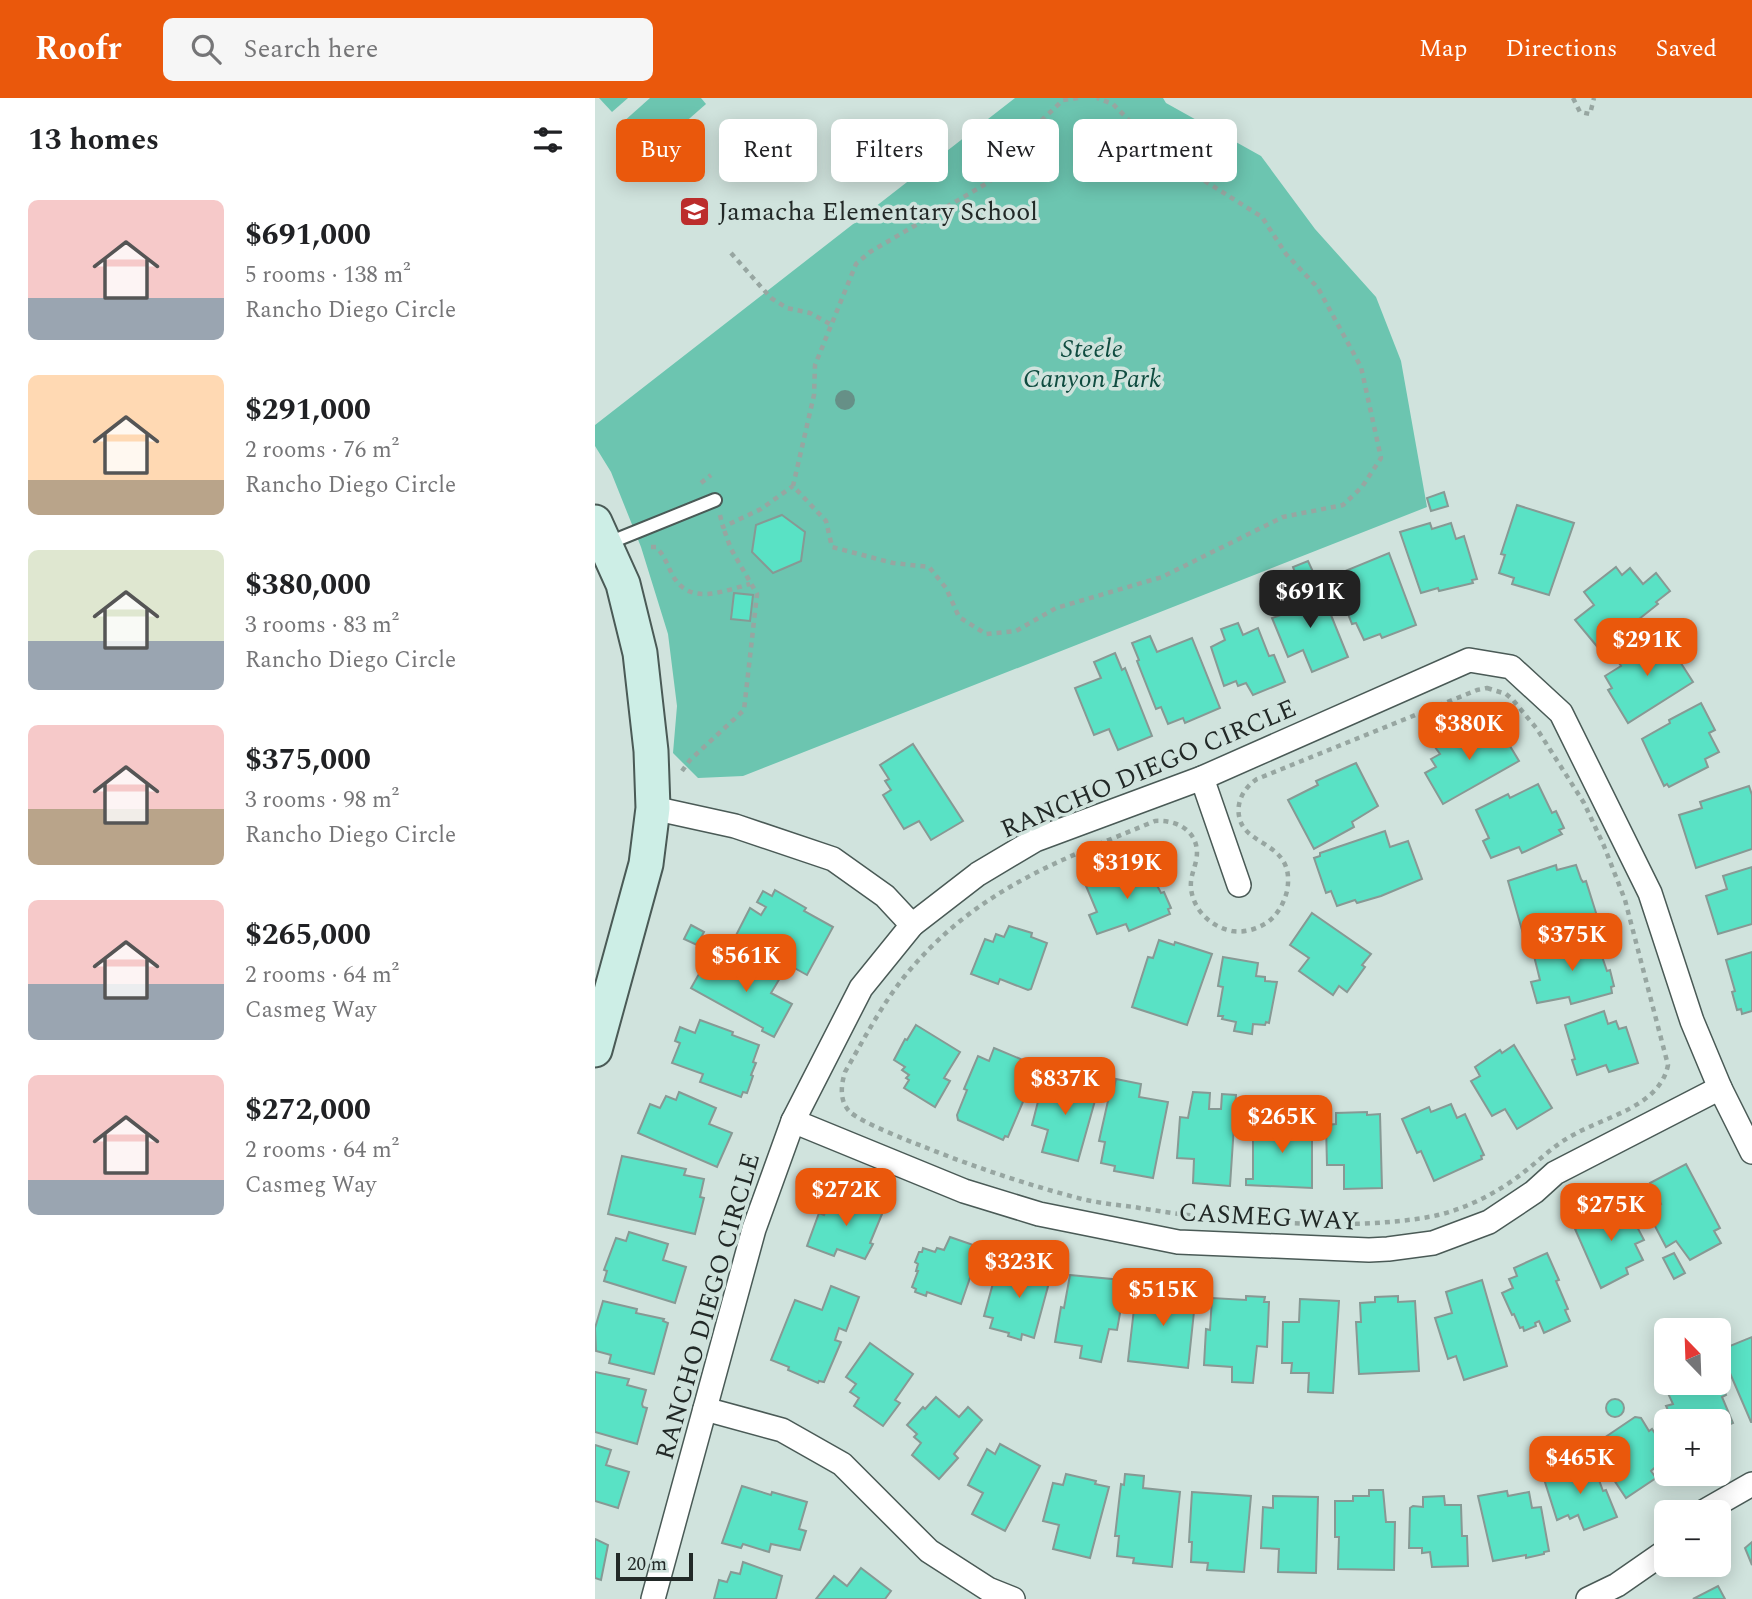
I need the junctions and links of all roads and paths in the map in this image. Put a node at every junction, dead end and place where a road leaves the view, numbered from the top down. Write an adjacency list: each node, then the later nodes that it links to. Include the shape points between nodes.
1 (1078, 98): 6 (path, via 1063,100 989,182 856,264)
2 (1097, 98): 7 (path, via 1113,104 1162,154 1262,217 1286,254 1318,288 1361,367 1373,419 1381,458 1362,487 1343,505 1283,517 1162,577 1056,608 1016,631 986,634 959,617 946,588 929,567 832,547 826,521)
3 (1573, 98): 4 (path, via 1580,111 1590,114)
4 (1594, 98)
5 (771, 298): 5 (path, via 752,277 731,253 755,280); 6 (path)
6 (830, 324): 7 (path, via 815,365 814,395)
7 (793, 486): 9 (path, via 761,509)
8 (715, 500): 9 (path); 10 (lane)
9 (723, 527): 12 (path)
10 (600, 533): 14 (street, via 623,584 641,653)
11 (641, 547): 12 (path, via 656,547 665,555 673,576 695,595)
12 (750, 584): 14 (path, via 757,594 744,710 690,760)
13 (1202, 778): 15 (street); 17 (street, RANCHO DIEGO CIRCLE, via 1035,840 978,874); 19 (street, RANCHO DIEGO CIRCLE, via 1469,660 1511,667 1561,713 1650,893 1692,1021)
14 (653, 808): 17 (street, via 735,826 833,859 885,896); 18 (street, via 646,864)
15 (1239, 885)
16 (978, 907): 16 (path, via 1047,865 1165,820 1184,827 1195,840 1191,888 1201,912 1210,922 1235,932 1261,927 1280,910 1288,886 1275,851 1241,825 1240,799 1249,784 1477,690 1496,690 1513,700 1537,729 1604,846 1625,900 1667,1053 1666,1076 1643,1101 1573,1135 1503,1186 1436,1215 1318,1225 1242,1222 1084,1199 975,1167 897,1136 851,1112 845,1103 845,1072 884,1004 933,944)
17 (912, 925): 20 (street, RANCHO DIEGO CIRCLE, via 861,988)
18 (595, 1050)
19 (1720, 1088): 20 (street, CASMEG WAY, via 1555,1173 1489,1222 1453,1238 1388,1250 1178,1242 1039,1214 964,1191); 21 (street, RANCHO DIEGO CIRCLE)
20 (793, 1121): 22 (street, RANCHO DIEGO CIRCLE, via 754,1229)
21 (1752, 1152)
22 (705, 1409): 26 (street, RANCHO DIEGO CIRCLE); 27 (street, via 782,1430 842,1464 929,1551 988,1589)
23 (1752, 1484): 24 (street)
24 (1724, 1500)
25 (1654, 1559): 28 (street)
26 (653, 1599)
27 (1013, 1599)
28 (1588, 1599)

